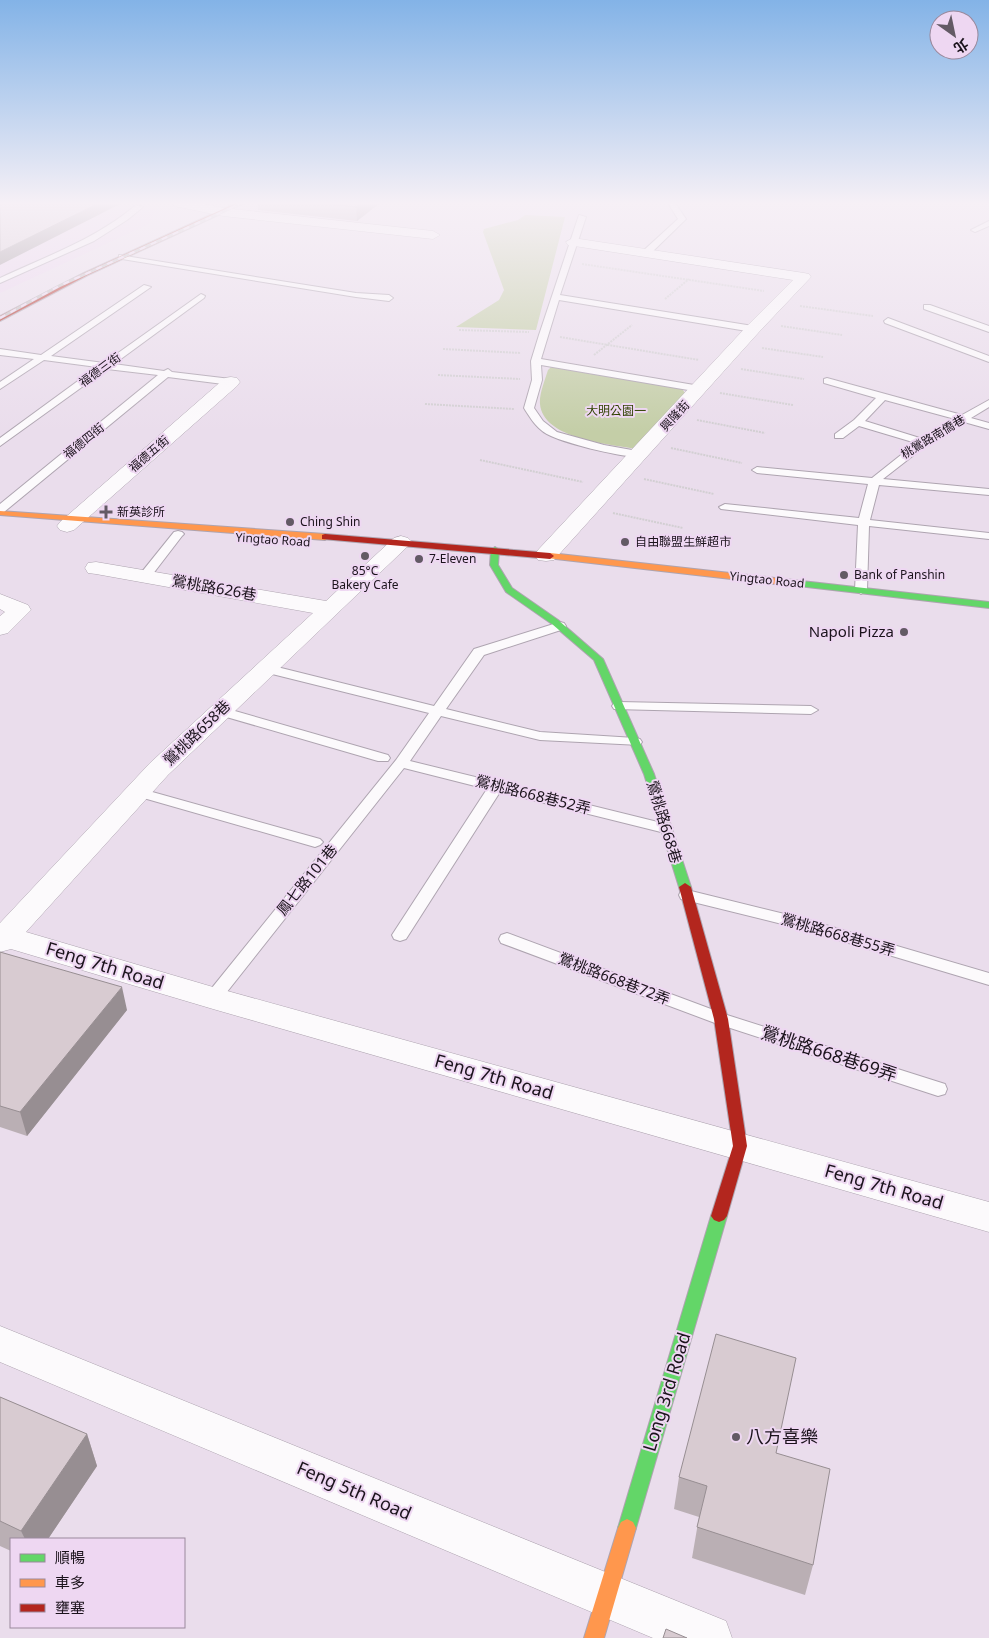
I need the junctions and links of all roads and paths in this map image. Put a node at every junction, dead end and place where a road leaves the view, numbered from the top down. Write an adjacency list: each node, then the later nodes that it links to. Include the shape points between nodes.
1 (56, 279): 12 (main road)
2 (76, 279): 15 (main road)
3 (264, 279): 10 (lane)
4 (562, 279): 9 (lane)
5 (672, 279): 11 (path)
6 (802, 279): 11 (street, 興隆街)
7 (147, 287): 25 (lane)
8 (201, 296): 29 (lane, 福德三街)
9 (556, 297): 17 (lane); 20 (lane)
10 (389, 298)
11 (783, 298): 14 (path); 17 (street, 興隆街)
12 (0, 306)
13 (927, 307): 18 (lane)
14 (878, 317)
15 (0, 319)
16 (888, 321): 28 (lane)
17 (756, 326): 21 (path); 22 (street, 興隆街)
18 (989, 329)
19 (459, 330): 20 (path)
20 (544, 333): 26 (lane); 30 (path)
21 (842, 335)
22 (739, 344): 27 (path); 30 (street, 興隆街)
23 (443, 350): 26 (path)
24 (0, 352): 25 (lane)
25 (42, 357): 29 (lane); 37 (lane)
26 (537, 357): 34 (lane); 38 (lane)
27 (823, 357)
28 (989, 359)
29 (106, 365): 31 (lane); 51 (lane, 福德三街)
30 (721, 365): 33 (path); 38 (street, 興隆街)
31 (168, 372): 36 (lane); 63 (lane, 福德四街)
32 (438, 375): 34 (path)
33 (804, 379)
34 (537, 380): 43 (lane)
35 (827, 381): 39 (lane)
36 (232, 382): 65 (street, 福德五街)
37 (0, 386)
38 (700, 389): 42 (path); 44 (street, 興隆街)
39 (883, 396): 45 (lane); 46 (lane)
40 (989, 403): 45 (lane, 桃鶯路南僑巷)
41 (425, 404): 43 (path)
42 (793, 405)
43 (530, 409): 52 (lane, via 539,423 553,434 603,448)
44 (675, 415): 48 (path); 52 (street, 興隆街)
45 (964, 419): 47 (lane); 50 (lane, 桃鶯路南僑巷)
46 (858, 422): 49 (lane); 50 (lane)
47 (989, 426)
48 (765, 433)
49 (839, 436)
50 (922, 442): 57 (lane, 桃鶯路南僑巷)
51 (0, 443)
52 (644, 449): 54 (path); 56 (street, 興隆街)
53 (480, 460): 58 (path)
54 (742, 463)
55 (757, 470): 57 (lane)
56 (621, 474): 58 (street, 興隆街); 60 (path)
57 (873, 482): 59 (lane); 66 (lane)
58 (608, 488): 62 (street, 興隆街)
59 (989, 492)
60 (714, 494)
61 (725, 507): 66 (lane)
62 (590, 508): 67 (path); 72 (street, 興隆街)
63 (0, 512): 65 (main road, Yingtao Road)
64 (0, 522): 65 (main road, Yingtao Road)
65 (72, 522): 68 (main road, Yingtao Road); 70 (main road, Yingtao Road)
66 (864, 523): 69 (lane); 75 (lane)
67 (683, 528)
68 (178, 534): 70 (main road, Yingtao Road); 74 (lane)
69 (989, 536)
70 (398, 545): 71 (main road, Yingtao Road); 78 (street, 鶯桃路658巷)
71 (494, 555): 72 (main road, Yingtao Road, via 516,561); 79 (main road, 鶯桃路668巷, via 494,565 509,590)
72 (546, 555): 75 (main road, Yingtao Road)
73 (96, 568): 74 (street, 鶯桃路626巷)
74 (146, 576): 78 (street, 鶯桃路626巷)
75 (861, 590): 77 (main road, Yingtao Road)
76 (0, 601): 80 (street, via 20,610)
77 (989, 605)
78 (331, 609): 81 (street, 鶯桃路658巷)
79 (560, 626): 82 (main road, 鶯桃路668巷, via 598,658); 85 (lane, 鳳七路101巷, via 479,652)
80 (0, 628)
81 (265, 668): 84 (street, 鶯桃路658巷); 85 (lane)
82 (619, 706): 83 (lane); 86 (main road, 鶯桃路668巷)
83 (811, 710)
84 (221, 711): 87 (lane); 90 (street, 鶯桃路658巷)
85 (438, 711): 86 (lane, via 540,736); 88 (lane, 鳳七路101巷)
86 (635, 742): 91 (main road, 鶯桃路668巷)
87 (384, 758)
88 (401, 763): 89 (lane, 鶯桃路668巷52弄); 98 (lane, 鳳七路101巷)
89 (496, 786): 91 (lane, 鶯桃路668巷52弄); 94 (lane)
90 (138, 792): 92 (lane); 95 (street, 鶯桃路658巷)
91 (666, 828): 93 (main road, 鶯桃路668巷)
92 (315, 842)
93 (687, 895): 97 (lane, 鶯桃路668巷55弄, via 805,924); 99 (main road, 鶯桃路668巷)
94 (400, 935)
95 (2, 938): 98 (street, Feng 7th Road)
96 (507, 938): 99 (lane, 鶯桃路668巷72弄)
97 (989, 979)
98 (213, 998): 101 (street, Feng 7th Road)
99 (721, 1019): 100 (lane, 鶯桃路668巷69弄); 101 (main road, 鶯桃路668巷)
100 (938, 1089)
101 (740, 1146): 102 (street, Feng 7th Road); 104 (main road, Long 3rd Road)
102 (989, 1217)
103 (0, 1344): 104 (street, Feng 5th Road)
104 (606, 1595): 105 (main road, Long 3rd Road); 106 (street, Feng 5th Road)
105 (594, 1638)
106 (709, 1638)

